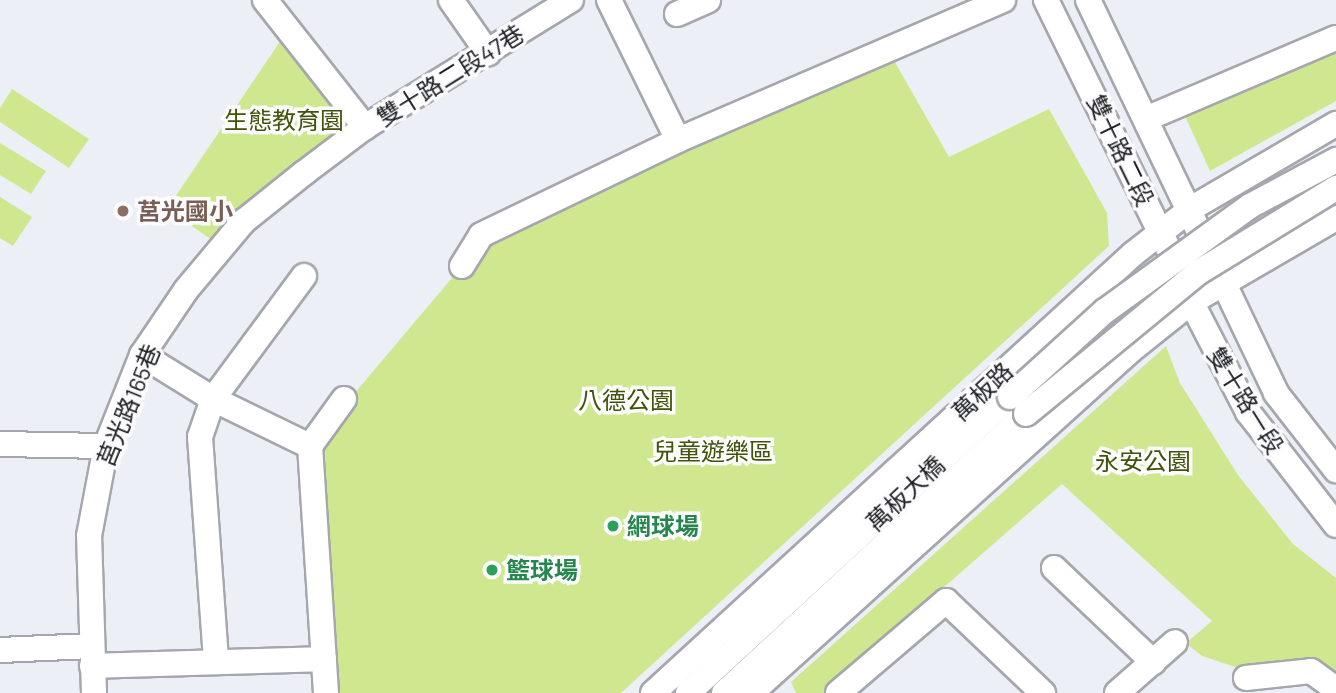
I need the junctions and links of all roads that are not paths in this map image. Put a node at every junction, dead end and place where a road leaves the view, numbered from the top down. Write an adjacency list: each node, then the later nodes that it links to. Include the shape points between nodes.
1 (265, 0): 13 (street)
2 (451, 0): 11 (street)
3 (571, 0): 11 (street, 雙十路二段47巷)
4 (609, 0): 15 (street)
5 (708, 0): 9 (street)
6 (1003, 0): 15 (street)
7 (1046, 0): 20 (street, 雙十路二段)
8 (1088, 0): 12 (street, 雙十路二段)
9 (677, 14)
10 (1336, 37): 12 (street)
11 (488, 52): 13 (street, 雙十路二段47巷)
12 (1149, 118): 18 (street, 雙十路二段)
13 (365, 127): 25 (street, 莒光路165巷, via 244,221 186,290)
14 (1329, 128): 18 (street, 萬板路); 19 (street, via 1300,175)
15 (678, 140): 21 (street, via 481,235)
16 (1336, 160): 28 (street, 萬板大橋, bridge, via 1251,206 1105,311)
17 (1336, 188): 28 (street, 萬板大橋, bridge, via 1199,272)
18 (1192, 208): 20 (street, 萬板路); 23 (street, 雙十路二段)
19 (1335, 221): 23 (street)
20 (1163, 234): 24 (street, 雙十路二段); 47 (street, 萬板路, via 1085,297)
21 (463, 266)
22 (304, 276): 26 (street)
23 (1226, 279): 24 (street); 32 (street, 雙十路一段, via 1276,393)
24 (1190, 303): 33 (street, 雙十路一段, via 1248,412); 42 (street)
25 (142, 355): 26 (street); 30 (street, 莒光路165巷)
26 (213, 399): 31 (street); 39 (street, via 200,436)
27 (344, 399): 31 (street)
28 (1018, 405): 48 (street, 萬板大橋); 49 (street, 萬板大橋)
29 (0, 444): 30 (street)
30 (106, 446): 37 (street, 莒光路165巷, via 89,536)
31 (310, 446): 38 (street)
32 (1336, 470)
33 (1336, 525)
34 (1054, 568): 40 (street)
35 (1175, 642): 40 (street)
36 (0, 649): 37 (street)
37 (91, 656): 39 (street); 45 (street, 莒光路165巷)
38 (324, 659): 39 (street); 46 (street)
39 (216, 660)
40 (1153, 662): 44 (street)
41 (1246, 678): 43 (street, via 1311,671)
42 (767, 688)
43 (1336, 689)
44 (1125, 691)
45 (94, 693)
46 (326, 693)
47 (653, 693)
48 (688, 693)
49 (724, 693)
50 (838, 693): 51 (street, via 946,601)
51 (1043, 693)

